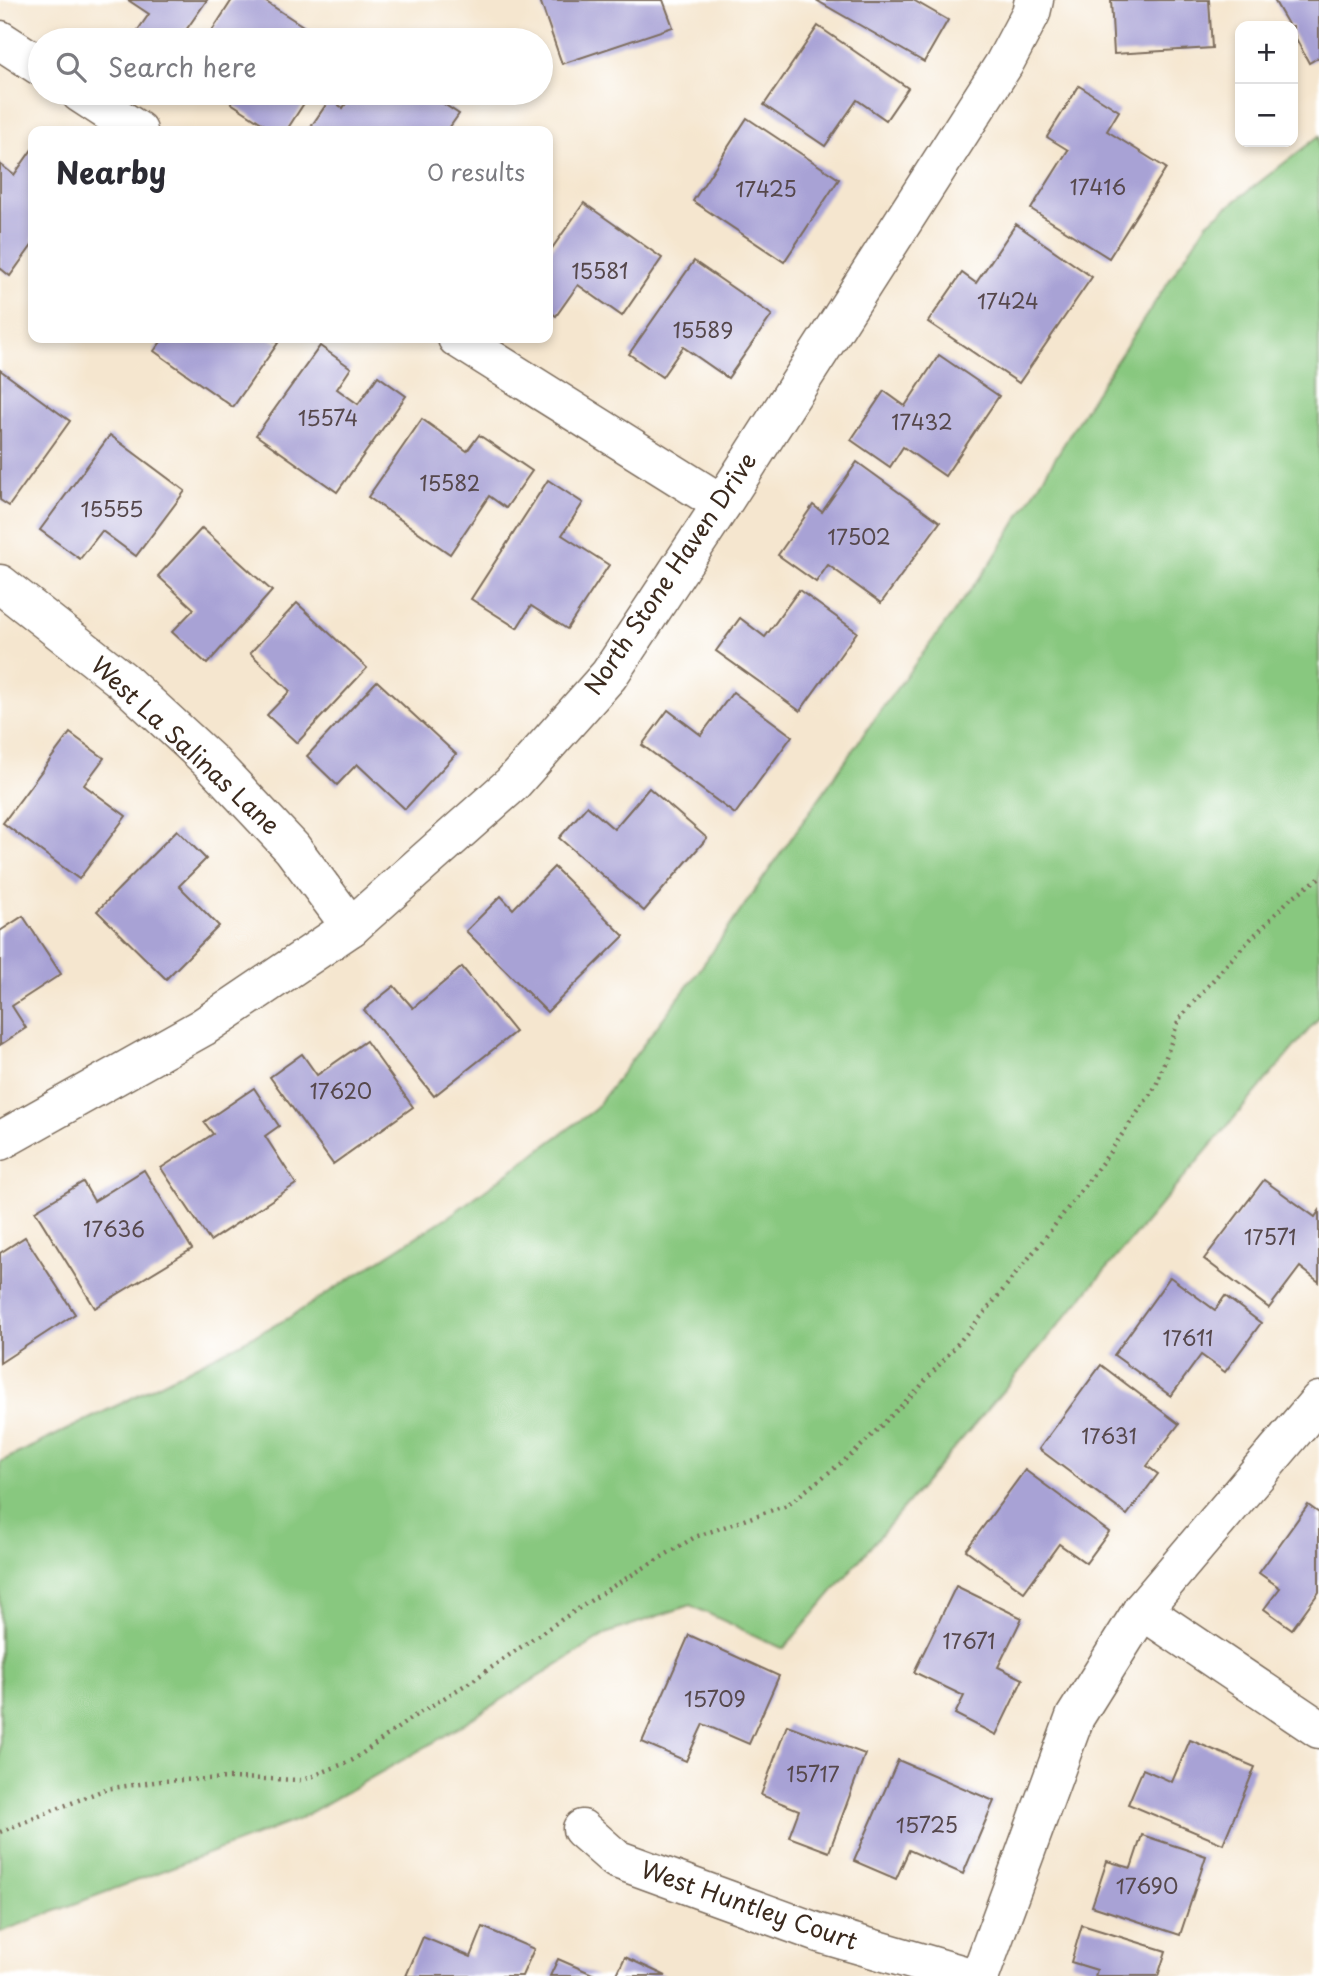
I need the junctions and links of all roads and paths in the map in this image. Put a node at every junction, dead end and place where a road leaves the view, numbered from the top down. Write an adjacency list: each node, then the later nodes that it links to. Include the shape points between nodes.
1 (1034, 0): 7 (street, North Stone Haven Drive, via 1004,64)
2 (0, 40): 3 (street)
3 (28, 58)
4 (98, 105): 5 (street)
5 (130, 126)
6 (465, 343): 7 (street)
7 (722, 504): 10 (street, North Stone Haven Drive, via 609,675 512,784)
8 (0, 584): 10 (street, West La Salinas Lane, via 122,680 211,762 292,848)
9 (1319, 878): 16 (path, via 1290,899 1179,1020 1156,1086 1100,1166 986,1311 855,1452 787,1505 695,1538 610,1588 353,1760 303,1780 230,1778 106,1788)
10 (351, 927): 11 (street, North Stone Haven Drive, via 203,1027)
11 (0, 1141)
12 (1319, 1401): 13 (street)
13 (1142, 1610): 14 (street); 18 (street, via 1075,1717)
14 (1319, 1729)
15 (582, 1829): 17 (street, West Huntley Court, via 616,1859 819,1933)
16 (0, 1832)
17 (967, 1976)
18 (980, 1976)

